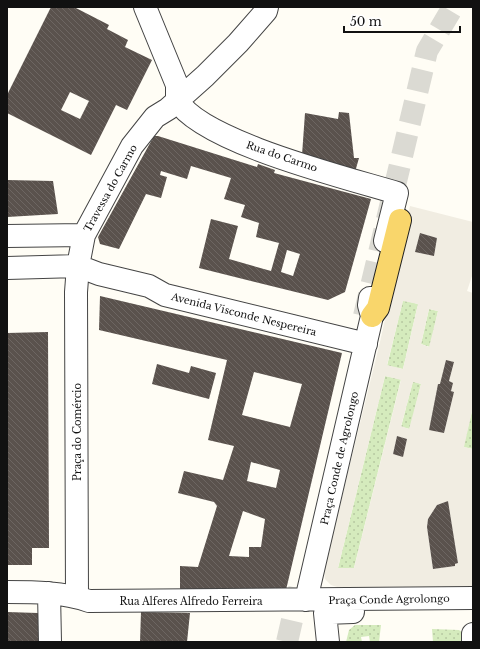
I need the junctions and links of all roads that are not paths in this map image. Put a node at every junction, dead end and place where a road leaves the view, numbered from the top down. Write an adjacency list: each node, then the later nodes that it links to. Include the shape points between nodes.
1 (145, 7): 3 (street, via 177,85)
2 (267, 7): 3 (street, Travessa do Carmo, via 238,43)
3 (177, 100): 5 (street, Travessa do Carmo, via 155,117 132,146); 9 (street, Rua do Carmo, via 182,109 207,127 263,151 397,192 369,305)
4 (400, 220): 9 (main road, via 378,308)
5 (84, 235): 6 (street); 7 (street, Travessa do Carmo)
6 (7, 236)
7 (78, 266): 8 (street); 10 (street, Avenida Visconde Nespereira, via 99,274 149,286 164,295); 13 (street, Praça do Comércio)
8 (7, 268)
9 (372, 316): 10 (street, Praça Conde de Agrolongo)
10 (366, 344): 15 (street, Praça Conde de Agrolongo)
11 (7, 592): 12 (street)
12 (49, 593): 13 (street); 18 (street)
13 (77, 597): 15 (street, Rua Alferes Alfredo Ferreira, via 89,601)
14 (473, 598): 15 (street, Praça Conde Agrolongo)
15 (306, 600)
16 (473, 614): 19 (street, via 467,610 454,609 325,613)
17 (473, 634): 20 (street)
18 (50, 642)
19 (328, 642)
20 (473, 642)

